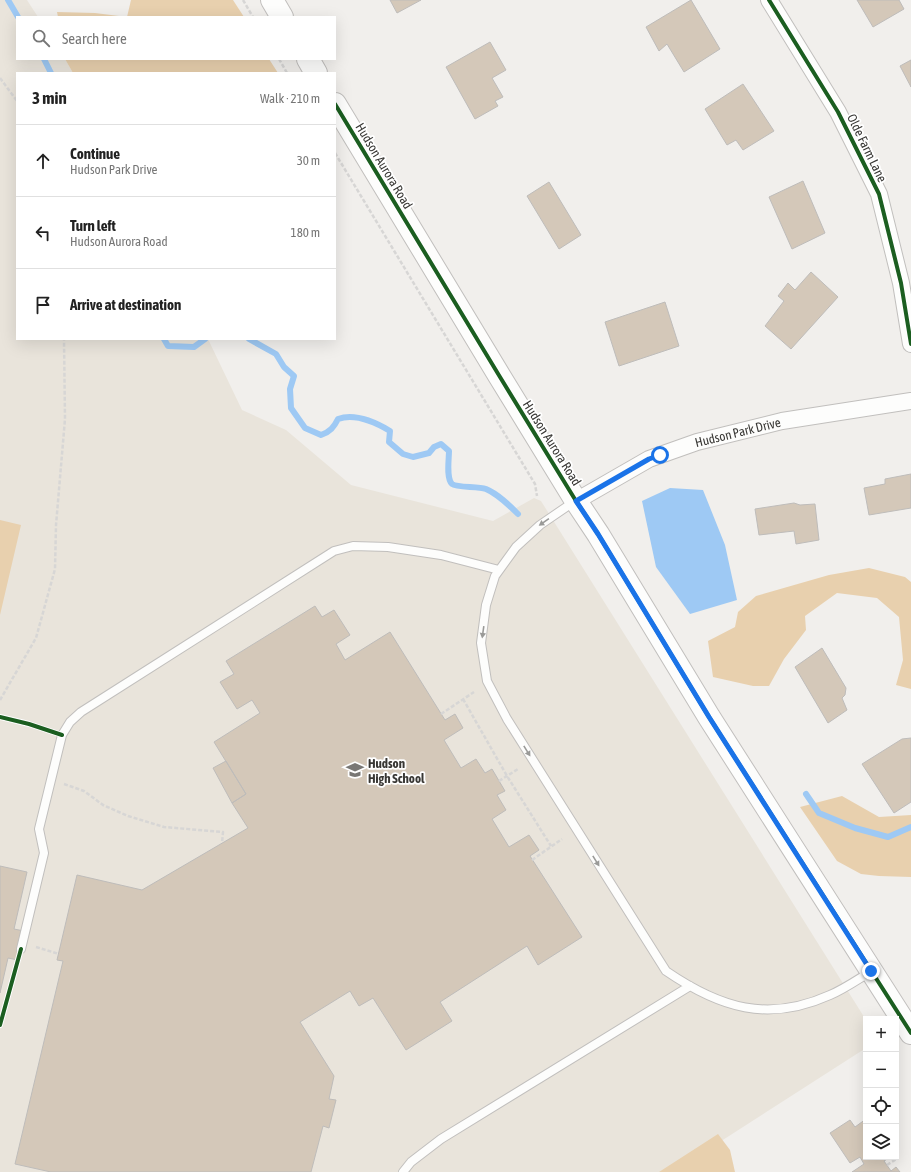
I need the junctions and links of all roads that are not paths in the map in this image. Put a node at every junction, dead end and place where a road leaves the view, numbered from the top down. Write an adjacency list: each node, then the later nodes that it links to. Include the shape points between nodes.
1 (272, 0): 3 (street)
2 (769, 0): 7 (street, Olde Farm Lane, via 838,112 879,194 901,283)
3 (281, 16)
4 (309, 60): 5 (street)
5 (315, 72)
6 (336, 106): 9 (street, Hudson Aurora Road)
7 (911, 344)
8 (911, 401): 9 (street, Hudson Park Drive, via 782,421 697,442 649,459)
9 (576, 501): 10 (lane, one-way to 10, via 540,524); 12 (street, Hudson Aurora Road, via 709,717)
10 (499, 570): 11 (lane, via 441,555 388,547 353,546 334,551 81,712 70,722 62,735 39,829 44,853); 13 (lane, one-way to 13, via 486,605 481,643 487,681 507,719 666,971)
11 (22, 946)
12 (871, 971): 13 (lane, via 830,995 800,1006 774,1010 741,1008); 14 (street, Hudson Aurora Road)
13 (690, 986): 15 (lane, via 441,1139 411,1162)
14 (911, 1033)
15 (403, 1172)

